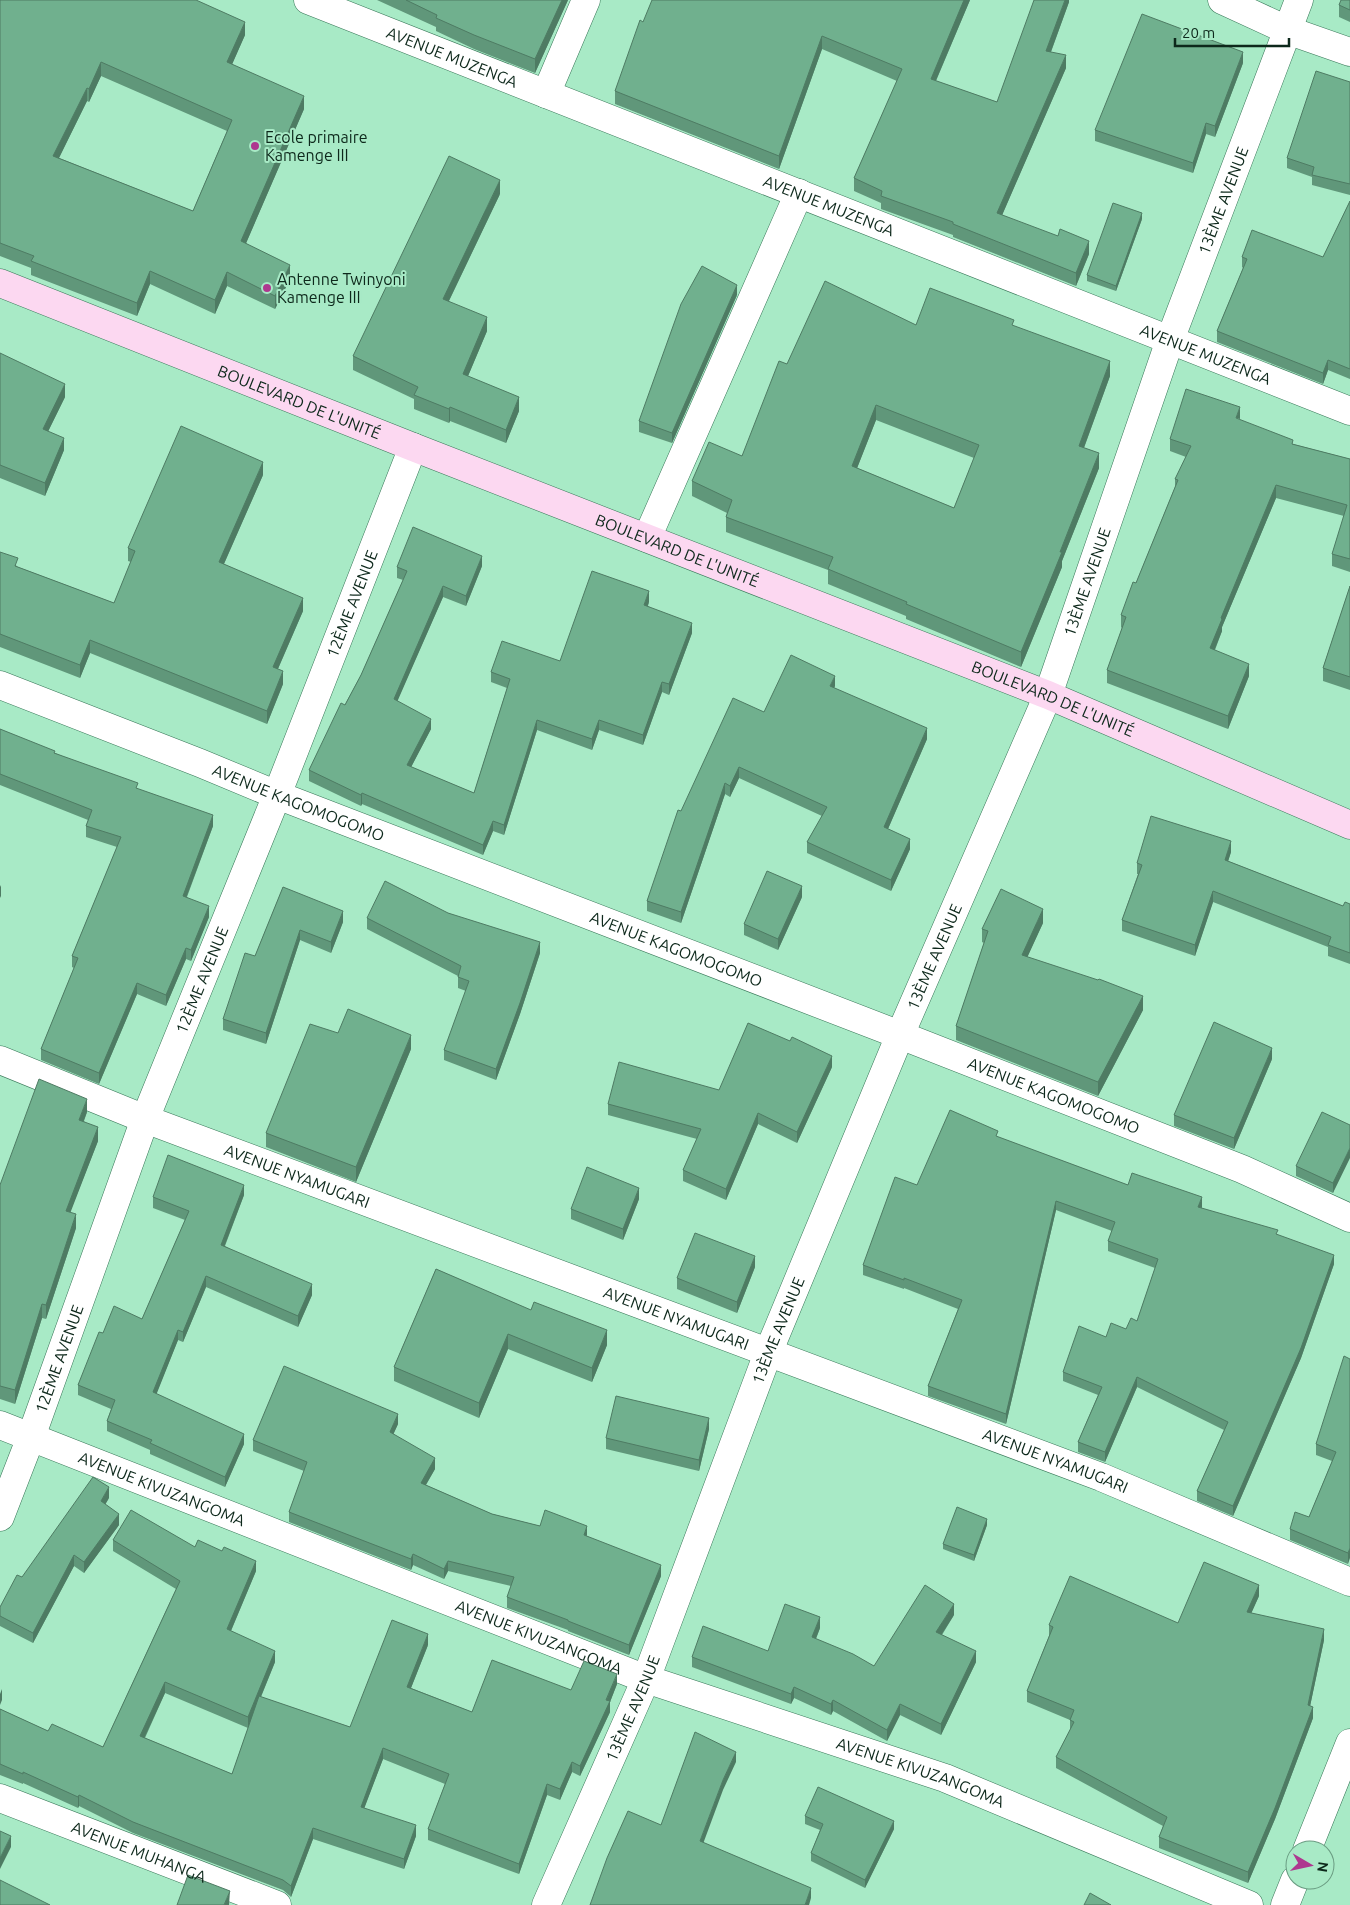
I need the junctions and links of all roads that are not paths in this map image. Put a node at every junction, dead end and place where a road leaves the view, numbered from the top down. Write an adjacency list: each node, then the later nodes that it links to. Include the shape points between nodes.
1 (308, 0): 7 (street, AVENUE MUZENGA)
2 (586, 0): 7 (street)
3 (1222, 0): 5 (street)
4 (1299, 0): 5 (street, 13ÈME AVENUE)
5 (1287, 30): 6 (street); 10 (street, 13ÈME AVENUE)
6 (1350, 52)
7 (546, 94): 8 (street, AVENUE MUZENGA)
8 (799, 193): 10 (street, AVENUE MUZENGA); 13 (street)
9 (0, 283): 12 (street, BOULEVARD DE L'UNITÉ)
10 (1170, 340): 11 (street, AVENUE MUZENGA); 15 (street, 13ÈME AVENUE)
11 (1350, 411)
12 (414, 447): 13 (street, BOULEVARD DE L'UNITÉ); 16 (street, 12ÈME AVENUE)
13 (647, 538): 15 (street, BOULEVARD DE L'UNITÉ)
14 (0, 685): 16 (street, AVENUE KAGOMOGOMO)
15 (1048, 695): 17 (street, BOULEVARD DE L'UNITÉ); 18 (street, 13ÈME AVENUE)
16 (277, 795): 18 (street, AVENUE KAGOMOGOMO); 20 (street, 12ÈME AVENUE)
17 (1350, 826)
18 (900, 1035): 21 (street, AVENUE KAGOMOGOMO, via 1242,1169); 22 (street, 13ÈME AVENUE)
19 (0, 1060): 20 (street, AVENUE NYAMUGARI)
20 (145, 1119): 22 (street, AVENUE NYAMUGARI); 24 (street, 12ÈME AVENUE)
21 (1350, 1218)
22 (768, 1353): 26 (street, AVENUE NYAMUGARI, via 1101,1477); 27 (street, 13ÈME AVENUE)
23 (0, 1425): 24 (street, AVENUE KIVUZANGOMA)
24 (32, 1437): 25 (street, 12ÈME AVENUE); 27 (street, AVENUE KIVUZANGOMA)
25 (0, 1517)
26 (1350, 1582)
27 (646, 1679): 33 (street, 13ÈME AVENUE); 34 (street, AVENUE KIVUZANGOMA, via 945,1778)
28 (1350, 1743): 30 (street)
29 (0, 1798): 32 (street, AVENUE MUHANGA)
30 (1311, 1840)
31 (1291, 1890): 35 (street)
32 (277, 1905)
33 (546, 1905)
34 (1248, 1905)
35 (1285, 1905)

